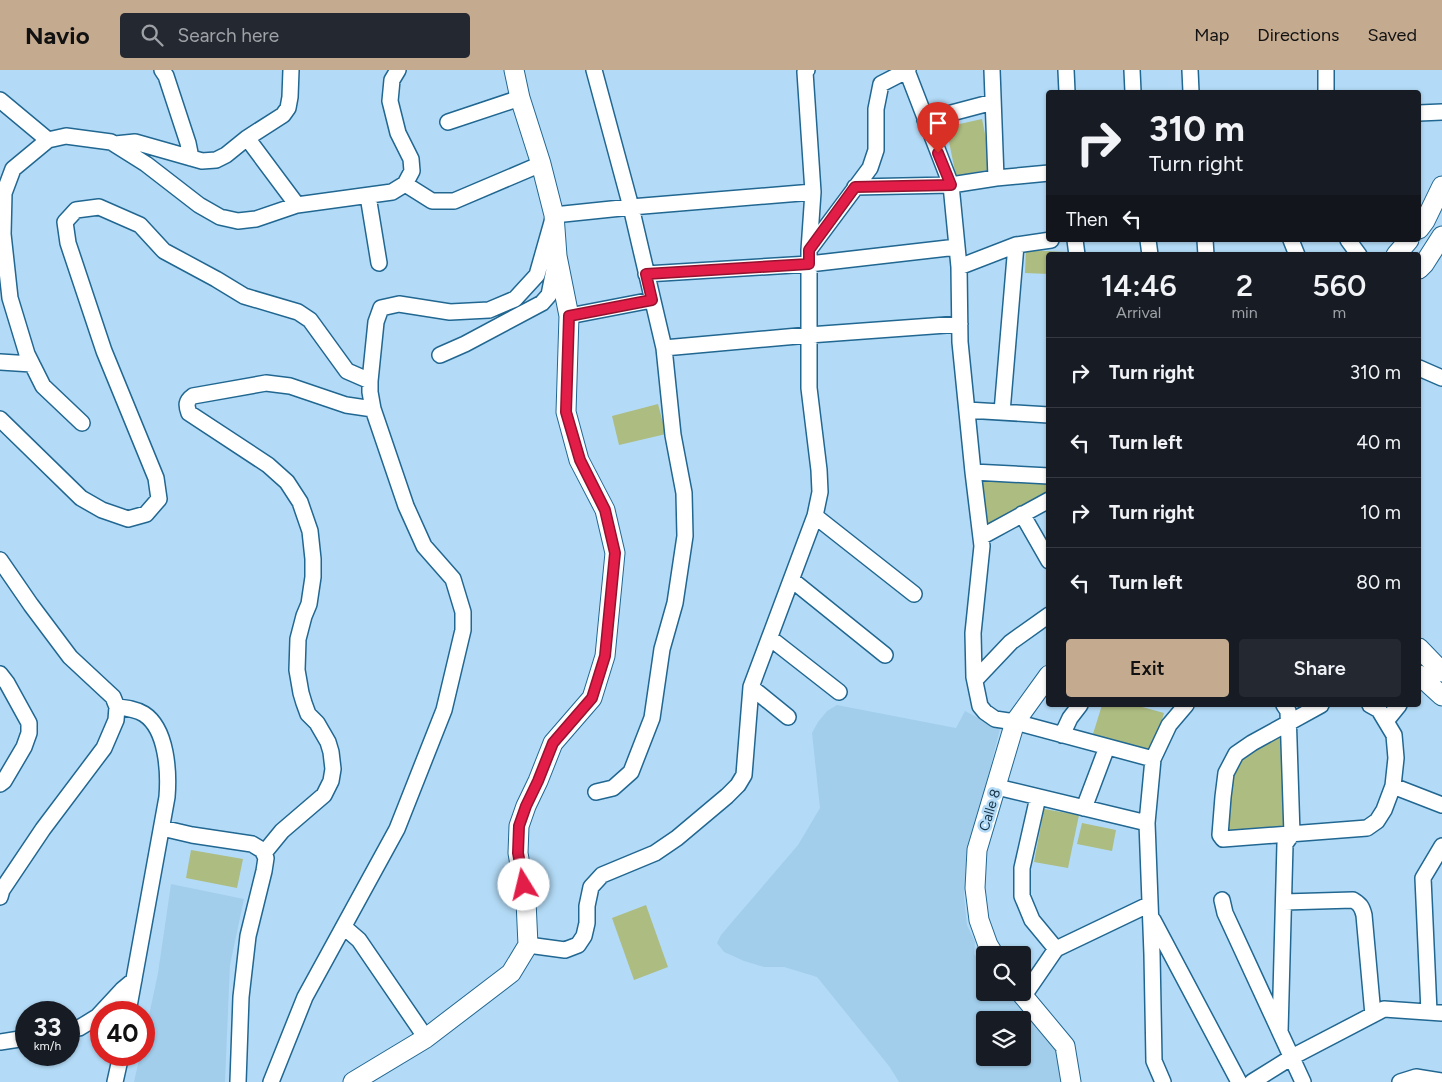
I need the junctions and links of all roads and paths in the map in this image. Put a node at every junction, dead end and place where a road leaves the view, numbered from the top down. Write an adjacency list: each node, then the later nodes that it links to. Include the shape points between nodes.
1 (162, 70): 27 (street)
2 (291, 70): 24 (street, via 288,108)
3 (398, 70): 31 (street, via 392,80 390,102 398,133 411,159 412,171)
4 (514, 70): 17 (street)
5 (594, 70): 38 (street)
6 (807, 70): 35 (street)
7 (907, 70): 22 (street); 34 (street, via 881,84 876,109 876,150 870,168)
8 (992, 70): 19 (street)
9 (1066, 70): 13 (street)
10 (1132, 70): 14 (street)
11 (1190, 70): 15 (street)
12 (1326, 70): 16 (street)
13 (1066, 90)
14 (1133, 90)
15 (1191, 90)
16 (1326, 90)
17 (520, 98): 23 (street); 28 (street)
18 (0, 100): 25 (street)
19 (993, 102): 22 (street); 30 (street)
20 (1442, 112): 21 (street)
21 (1421, 113)
22 (926, 120): 32 (street)
23 (448, 122)
24 (247, 138): 27 (street, via 216,160); 37 (street)
25 (48, 140): 26 (street, via 66,136); 53 (street, via 13,169 4,193)
26 (115, 144): 27 (street, via 135,142); 37 (street, via 220,218 256,219)
27 (191, 158)
28 (541, 164): 31 (street, via 454,201 432,200); 39 (street)
29 (1046, 173): 30 (street)
30 (996, 178): 32 (street)
31 (405, 184): 36 (street, via 392,192)
32 (951, 185): 34 (street); 45 (street)
33 (1442, 186): 40 (street)
34 (855, 187): 48 (street)
35 (813, 192): 38 (street); 48 (street)
36 (368, 196): 37 (street); 49 (street)
37 (297, 205)
38 (631, 206): 39 (street); 52 (street)
39 (554, 215): 47 (street); 64 (street, via 538,275 515,299 489,310 450,312 399,304 381,308 376,322)
40 (1421, 226)
41 (1442, 236): 51 (street)
42 (1046, 241): 44 (street)
43 (1407, 242): 46 (street)
44 (1016, 245): 50 (street); 67 (street)
45 (957, 248): 48 (street); 50 (street)
46 (1399, 252)
47 (557, 256): 55 (street); 59 (street, via 549,295 542,304)
48 (809, 257): 52 (street); 57 (street)
49 (379, 263)
50 (959, 267): 56 (street)
51 (1421, 268)
52 (646, 274): 54 (street)
53 (5, 300): 61 (street)
54 (652, 300): 55 (street); 58 (street)
55 (569, 316): 124 (street, via 566,412 580,460 605,510 615,553 605,656 592,698 553,743 519,826 518,853 526,901)
56 (960, 324): 57 (street); 66 (street)
57 (809, 335): 58 (street); 75 (street, via 809,388 820,492)
58 (664, 348): 110 (street, via 673,435 684,494 685,536 675,603 662,649 652,718 632,772 613,788)
59 (440, 355)
60 (0, 362): 61 (street)
61 (32, 364): 70 (street, via 43,386)
62 (1421, 369): 63 (street)
63 (1442, 378)
64 (370, 382): 65 (street); 69 (street, via 347,371 310,320 298,312 244,296 164,251 140,225 99,206 76,210 65,222 68,243 104,351 156,478 159,499 146,514 128,519 102,510 81,498)
65 (373, 409): 118 (street, via 346,405 290,386 266,383 193,396 186,407 189,413 268,465 287,482 300,502 310,531 313,577 298,639 298,670 304,704 328,742 333,769 324,795 282,831); 123 (street, via 406,506 424,546 453,579 463,612 463,630 444,710 398,830)
66 (967, 410): 67 (street); 71 (street)
67 (1002, 412): 68 (street)
68 (1046, 414)
69 (0, 419)
70 (82, 423)
71 (973, 472): 72 (street); 76 (street)
72 (1046, 476)
73 (1046, 502): 74 (street)
74 (1022, 514): 76 (street); 77 (street)
75 (815, 516): 79 (street); 80 (street)
76 (981, 537): 88 (street, via 973,632)
77 (1046, 556)
78 (0, 560): 93 (street, via 70,657 113,697)
79 (792, 580): 82 (street); 84 (street)
80 (914, 594)
81 (1046, 617): 88 (street, via 1011,642)
82 (770, 638): 90 (street); 91 (street)
83 (1421, 650): 85 (street)
84 (885, 655)
85 (1442, 672)
86 (0, 674): 107 (street, via 29,723 24,747)
87 (1046, 679): 102 (street, Calle 8)
88 (975, 680): 102 (street, via 980,706 985,712 995,719)
89 (1421, 680): 92 (street)
90 (752, 687): 100 (street); 124 (street, via 744,774 738,785 670,843 602,876 591,887 587,923 578,945 565,950)
91 (839, 692)
92 (1442, 696)
93 (117, 706): 115 (street, via 144,714 154,723 162,742 169,782); 119 (street, via 116,720 104,748 43,829)
94 (1078, 707): 104 (street)
95 (1184, 707): 106 (street, via 1169,725)
96 (1285, 707): 103 (street)
97 (1318, 707): 103 (street)
98 (1374, 707): 101 (street)
99 (1397, 707): 101 (street)
100 (788, 717)
101 (1386, 721): 108 (street, via 1394,735)
102 (1016, 722): 104 (street); 109 (street, Calle 8)
103 (1289, 724): 116 (street); 116 (street, via 1236,754 1226,773 1220,835 1222,839 1230,840)
104 (1062, 735): 105 (street)
105 (1107, 747): 106 (street); 113 (street)
106 (1153, 759): 114 (street)
107 (1, 780)
108 (1393, 786): 112 (street); 116 (street, via 1384,810 1367,828)
109 (997, 787): 111 (street); 125 (street, Calle 8, via 977,850 975,888 979,920)
110 (596, 792)
111 (1038, 797): 113 (street); 126 (street, via 1022,868 1022,896 1032,920)
112 (1442, 805)
113 (1084, 808): 114 (street)
114 (1148, 823): 122 (street)
115 (162, 828): 118 (street, via 252,844); 127 (street)
116 (1292, 834): 121 (street, via 1285,844)
117 (1442, 846): 131 (street, via 1423,878)
118 (264, 853): 142 (street, via 264,871 248,936 241,998)
119 (0, 897)
120 (1222, 900): 134 (street)
121 (1284, 902): 132 (street, via 1352,900 1359,903 1364,915); 134 (street)
122 (1151, 910): 126 (street); 146 (street, via 1154,1061); 147 (street)
123 (344, 927): 135 (street, via 359,940); 143 (street, via 305,997)
124 (528, 945): 135 (street, via 511,973)
125 (989, 946)
126 (1056, 949): 128 (street)
127 (134, 980): 129 (street); 133 (street, via 97,1017)
128 (1031, 983)
129 (130, 1001)
130 (1027, 1001): 145 (street, via 1065,1046)
131 (1436, 1013): 132 (street, via 1384,1009)
132 (1373, 1015): 138 (street)
133 (80, 1027)
134 (1280, 1032): 138 (street)
135 (426, 1038): 144 (street)
136 (15, 1040): 137 (street)
137 (0, 1042)
138 (1292, 1057): 148 (street); 149 (street)
139 (119, 1066): 141 (street)
140 (1442, 1081): 150 (street, via 1416,1077)
141 (115, 1082)
142 (238, 1082)
143 (271, 1082)
144 (353, 1082)
145 (1071, 1082)
146 (1162, 1082)
147 (1239, 1082)
148 (1252, 1082)
149 (1303, 1082)
150 (1400, 1082)

